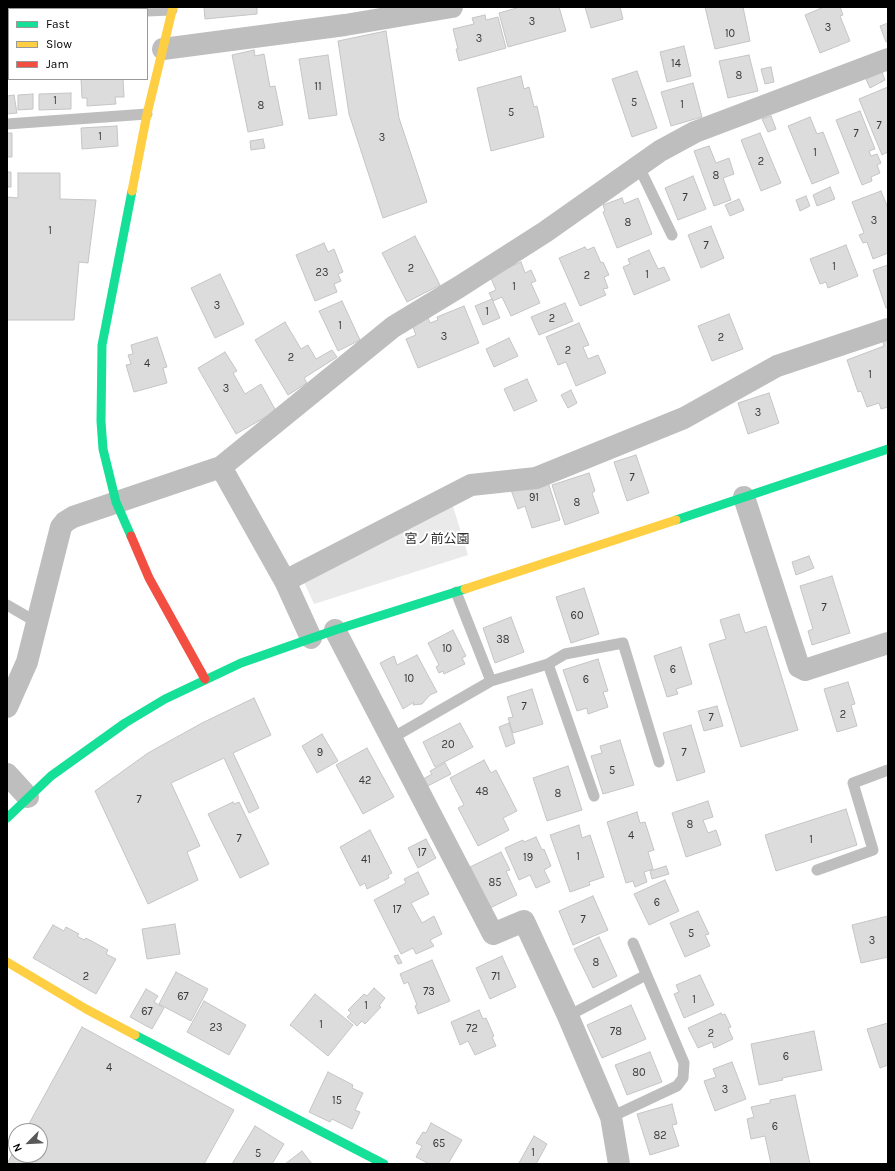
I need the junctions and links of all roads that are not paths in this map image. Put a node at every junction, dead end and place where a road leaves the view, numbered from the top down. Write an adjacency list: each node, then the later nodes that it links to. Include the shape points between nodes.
1 (452, 7): 4 (street, via 345,25)
2 (172, 8): 3 (lane); 4 (street)
3 (148, 11)
4 (163, 49): 6 (street)
5 (888, 59): 8 (street, via 695,132 660,151)
6 (148, 114): 7 (lane); 14 (street, via 102,345 100,407 103,449)
7 (7, 124)
8 (639, 167): 9 (lane); 12 (street, via 459,288 393,326)
9 (672, 235)
10 (888, 329): 15 (street, via 777,366 684,418 536,478 471,485)
11 (888, 449): 13 (street)
12 (221, 467): 14 (street); 15 (street)
13 (744, 497): 16 (street); 21 (street, via 799,667 805,670)
14 (116, 502): 18 (street, via 64,522); 23 (street, via 149,578)
15 (285, 581): 20 (street)
16 (456, 592): 19 (street); 24 (lane)
17 (7, 605): 18 (lane)
18 (38, 623): 25 (street, via 27,662)
19 (335, 630): 20 (street); 26 (street)
20 (311, 638): 23 (street, via 265,653)
21 (888, 643)
22 (548, 664): 24 (lane); 27 (lane, via 565,654 623,643); 30 (lane)
23 (205, 679): 31 (street, via 125,723 51,776)
24 (491, 681): 26 (lane)
25 (7, 707)
26 (392, 738): 37 (street, via 493,934 524,921)
27 (659, 762)
28 (888, 770): 33 (lane, via 853,783 872,850)
29 (7, 774): 31 (street)
30 (594, 796)
31 (28, 797): 32 (street)
32 (7, 818)
33 (817, 870)
34 (633, 943): 36 (lane)
35 (7, 962): 39 (street, via 86,1009)
36 (646, 975): 37 (lane); 38 (lane, via 684,1063 683,1078 677,1086)
37 (568, 1016): 38 (street)
38 (611, 1117): 40 (street)
39 (384, 1164)
40 (619, 1164)

